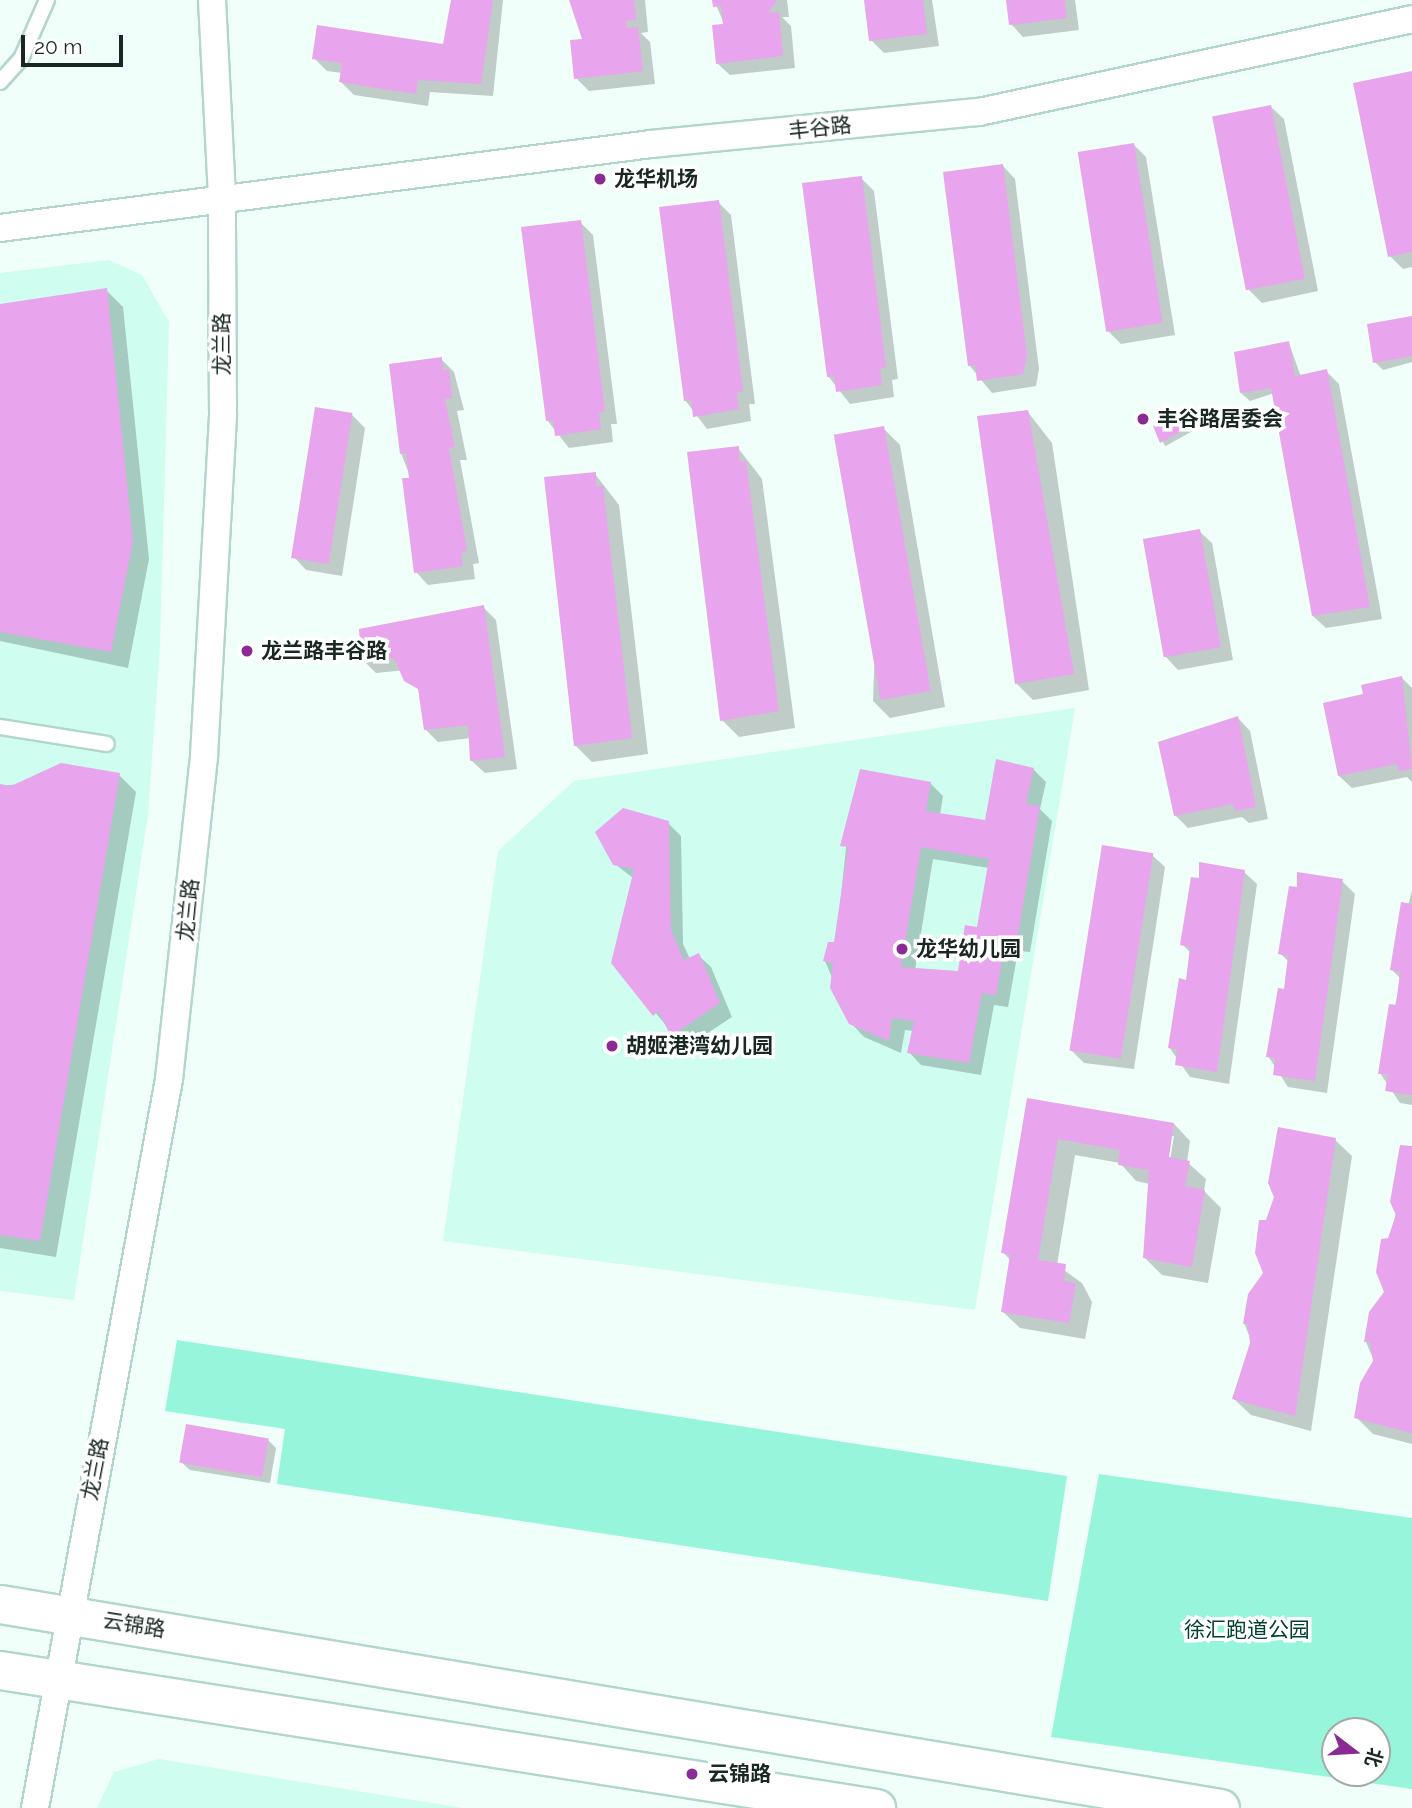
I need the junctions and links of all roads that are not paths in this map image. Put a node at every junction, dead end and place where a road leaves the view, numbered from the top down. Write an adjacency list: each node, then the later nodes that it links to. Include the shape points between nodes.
1 (47, 0): 4 (lane, via 21,59)
2 (212, 0): 5 (street, 龙兰路)
3 (1412, 19): 5 (street, 丰谷路, via 979,112)
4 (0, 82)
5 (222, 197): 6 (street, 丰谷路); 10 (street, 龙兰路, via 223,414 201,783 169,1079)
6 (0, 228)
7 (0, 727): 8 (lane)
8 (107, 744)
9 (0, 1604): 10 (main road, 云锦路)
10 (68, 1615): 12 (street, 龙兰路); 16 (main road, 云锦路)
11 (0, 1670): 12 (main road)
12 (58, 1678): 13 (main road); 14 (street, 龙兰路)
13 (806, 1803): 15 (main road)
14 (35, 1808)
15 (876, 1808)
16 (1220, 1808)

